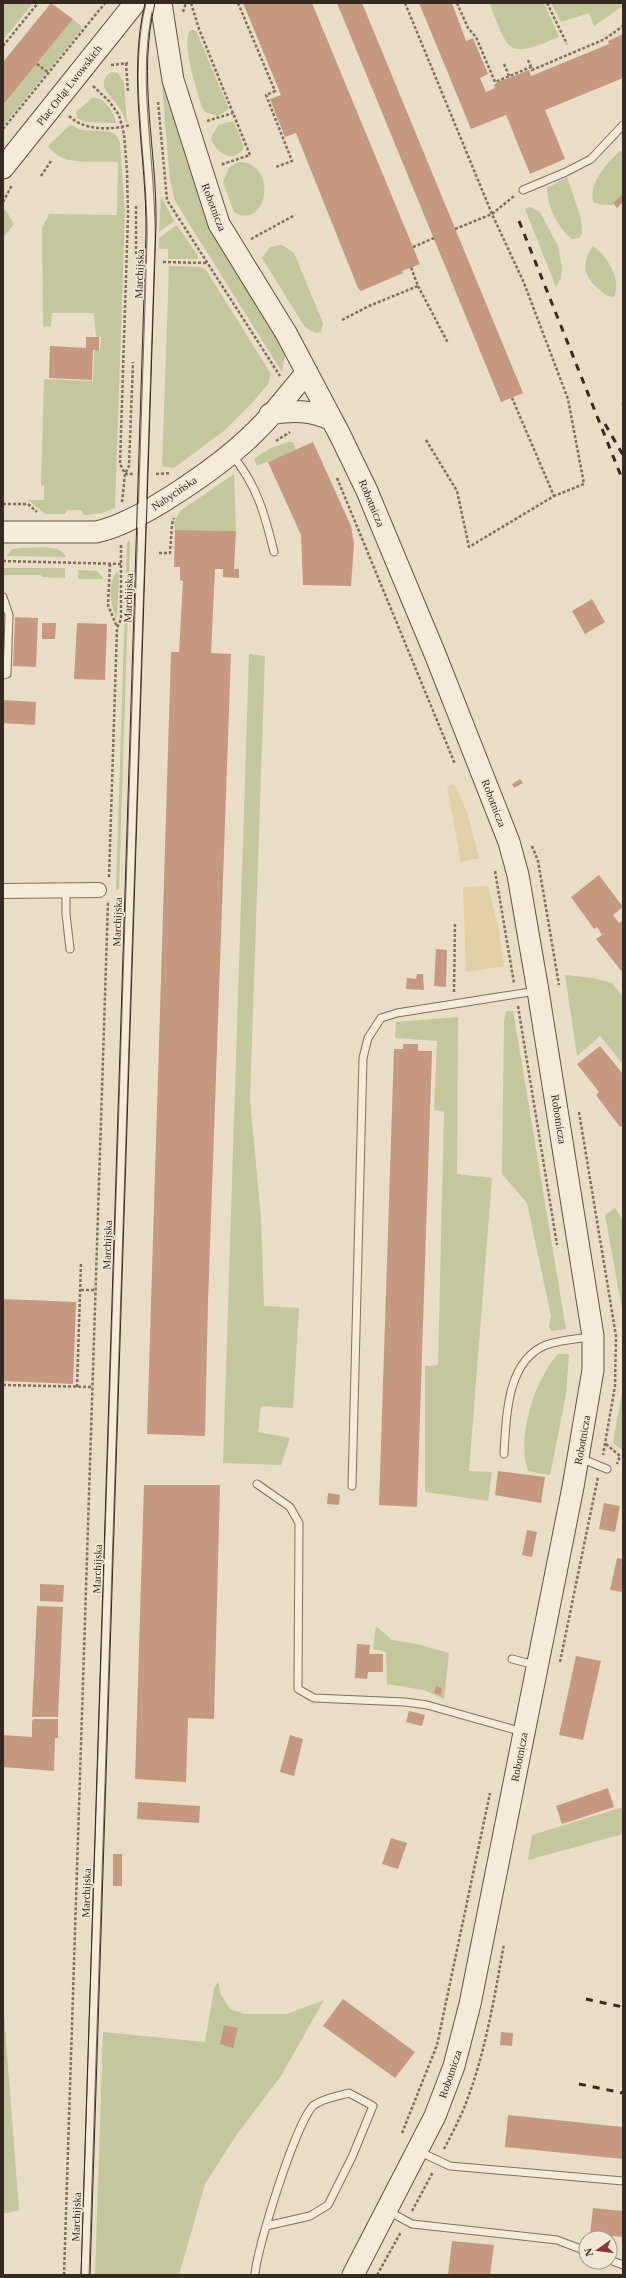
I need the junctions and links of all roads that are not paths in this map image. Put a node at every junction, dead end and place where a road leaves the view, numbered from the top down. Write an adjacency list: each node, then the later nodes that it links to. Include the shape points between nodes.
1 (135, 3): 5 (street, Plac Orląt Lwowskich)
2 (150, 3): 11 (lane, Marchijska, via 144,34 142,68 152,217)
3 (161, 3): 7 (street, Robotnicza, via 173,80 214,212 222,230 286,333)
4 (623, 125): 6 (lane, via 591,160)
5 (3, 168)
6 (522, 190)
7 (307, 372): 8 (street, Nabycińska); 9 (street, Robotnicza)
8 (270, 414): 9 (street, via 303,411); 10 (street, Nabycińska, via 255,432)
9 (332, 420): 20 (street, Robotnicza, via 370,497 438,660 509,842 518,875)
10 (231, 453): 11 (street, Nabycińska); 13 (lane, via 246,471 264,510)
11 (142, 515): 12 (street, Nabycińska, via 109,530 96,532); 35 (lane, Marchijska)
12 (3, 532)
13 (274, 552)
14 (3, 597): 15 (lane, via 9,615 7,674)
15 (3, 675)
16 (66, 890): 17 (street); 18 (street); 19 (lane)
17 (106, 890)
18 (3, 891)
19 (70, 949)
20 (538, 991): 21 (street, Robotnicza); 26 (lane, via 397,1013 381,1018 368,1038 363,1058)
21 (593, 1336): 22 (lane, via 546,1346 522,1367 509,1401); 23 (street, Robotnicza, via 593,1370)
22 (504, 1454)
23 (578, 1457): 24 (lane); 28 (street, Robotnicza)
24 (604, 1467)
25 (257, 1484): 29 (lane, via 290,1507 299,1523 298,1689 314,1698 427,1705)
26 (352, 1486)
27 (512, 1659): 28 (lane)
28 (537, 1666): 29 (street, Robotnicza)
29 (524, 1732): 30 (street, Robotnicza, via 470,2004 452,2073)
30 (418, 2151): 31 (lane, via 450,2166); 32 (street, Robotnicza)
31 (623, 2181)
32 (387, 2211): 34 (lane, via 426,2227 557,2240); 37 (street, Robotnicza)
33 (266, 2226): 33 (lane, via 310,2216 328,2205 374,2106 349,2092 327,2098 314,2105 303,2122 278,2186); 36 (lane, via 256,2260)
34 (578, 2248)
35 (85, 2275)
36 (255, 2275)
37 (353, 2275)

